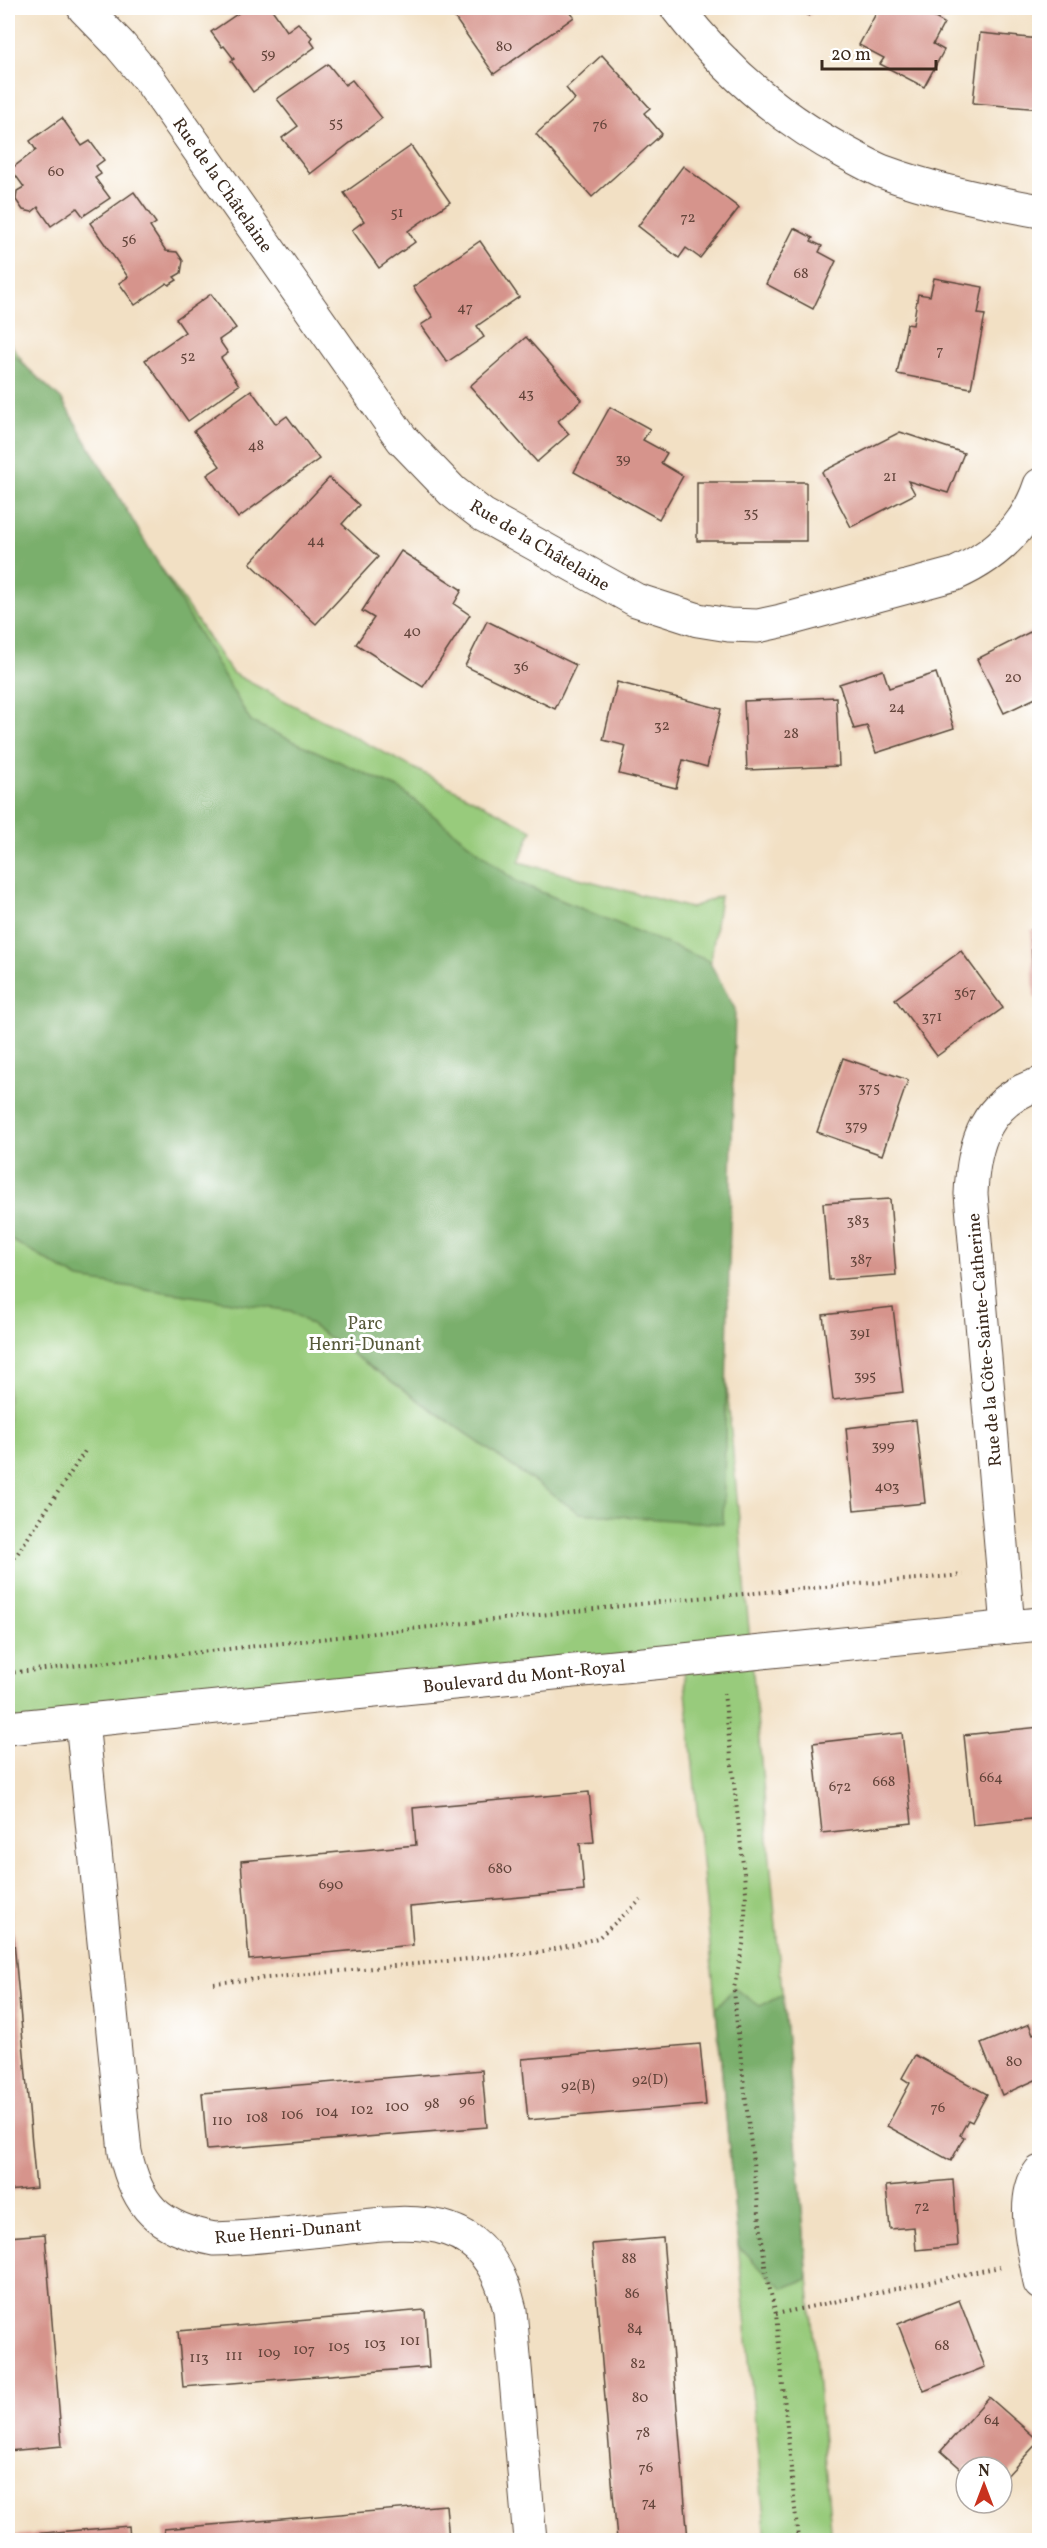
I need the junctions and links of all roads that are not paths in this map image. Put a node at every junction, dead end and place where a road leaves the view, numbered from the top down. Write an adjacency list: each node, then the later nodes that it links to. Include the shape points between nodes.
1 (84, 8): 4 (street, Rue de la Châtelaine, via 151,82 369,394 424,463 483,515 636,600 698,620 758,626 956,574 1001,547 1034,503)
2 (677, 8): 3 (street, via 731,70 801,127 842,151 879,170 925,185)
3 (1040, 211)
4 (1040, 485)
5 (1040, 1084): 6 (street, Rue de la Côte-Sainte-Catherine, via 1005,1101 986,1122 972,1167 971,1194)
6 (1024, 1626): 7 (street, Boulevard du Mont-Royal)
7 (82, 1720): 8 (street, Boulevard du Mont-Royal); 11 (street, Rue Henri-Dunant, via 125,2152 131,2180 144,2203 162,2220 189,2234 214,2239 412,2222 448,2229 479,2248 501,2277 510,2310)
8 (8, 1728)
9 (1040, 2172): 10 (street, via 1032,2182 1029,2210)
10 (1038, 2271)
11 (530, 2541)

